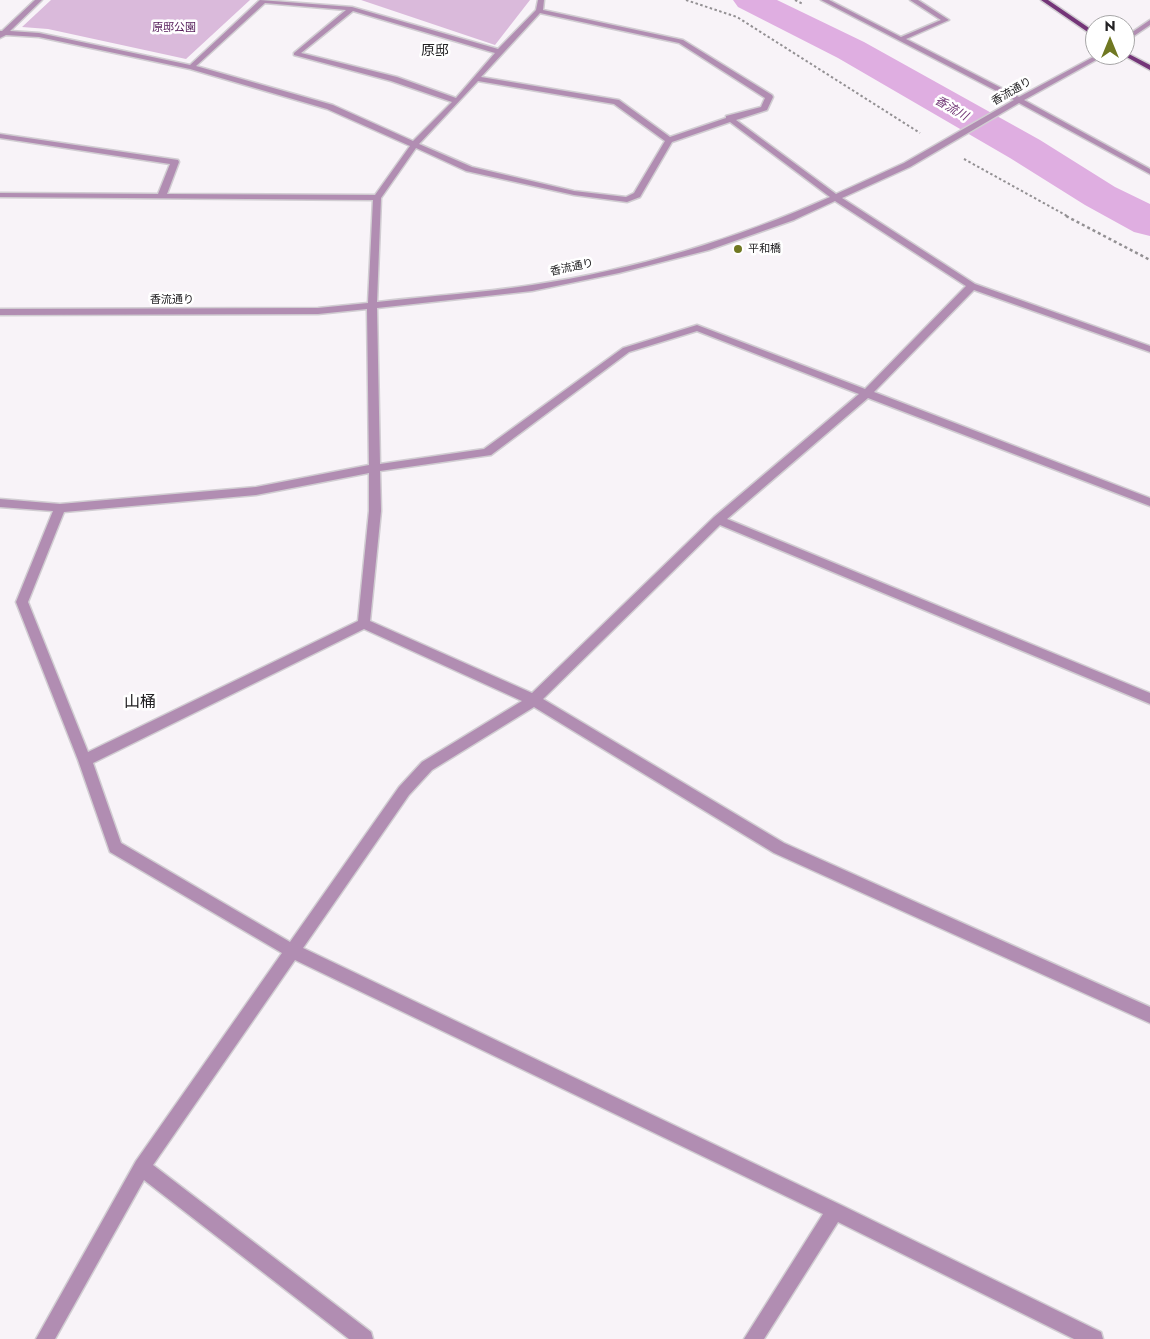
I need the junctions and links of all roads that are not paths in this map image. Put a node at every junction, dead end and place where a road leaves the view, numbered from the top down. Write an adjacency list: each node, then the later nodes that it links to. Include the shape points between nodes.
1 (39, 0): 11 (street)
2 (824, 0): 12 (street)
3 (913, 0): 12 (street, via 946,20)
4 (1044, 0): 9 (main road)
5 (541, 1): 7 (street)
6 (352, 9): 13 (street); 16 (street, via 263,1); 20 (street, via 296,54 394,79)
7 (539, 10): 13 (street); 21 (street, via 681,41 769,97 764,108)
8 (1150, 22): 10 (street)
9 (1085, 28)
10 (1135, 33)
11 (1, 34): 16 (street, via 39,35)
12 (901, 39): 19 (street)
13 (499, 52): 18 (street)
14 (1135, 60): 17 (main road)
15 (1085, 64): 19 (street, 香流通り)
16 (192, 67): 24 (street, via 330,107)
17 (1150, 68)
18 (478, 79): 20 (street); 23 (street, via 616,102)
19 (1019, 100): 25 (street); 29 (street, 香流通り, via 907,165)
20 (457, 101): 24 (street)
21 (729, 118): 23 (street); 29 (street)
22 (0, 136): 27 (street, via 176,162)
23 (669, 140): 24 (street, via 637,195 627,200 574,193 468,169)
24 (415, 144): 28 (street)
25 (1150, 172)
26 (0, 195): 27 (street)
27 (162, 195): 28 (street)
28 (377, 198): 31 (street)
29 (836, 198): 30 (street); 31 (street, 香流通り, via 791,218 706,248 619,270 532,288)
30 (972, 286): 33 (street); 34 (street)
31 (372, 306): 32 (street, 香流通り, via 318,311); 35 (street)
32 (0, 312)
33 (1150, 349)
34 (866, 394): 35 (street, via 697,328 626,350 487,452); 36 (street); 39 (street)
35 (375, 468): 38 (street, via 256,491); 40 (street, via 375,511)
36 (1150, 502)
37 (0, 503): 38 (street)
38 (60, 508): 43 (street, via 22,602)
39 (718, 520): 41 (street); 42 (street)
40 (364, 624): 42 (street); 43 (street)
41 (1150, 699)
42 (534, 700): 44 (street, via 427,766 404,791); 45 (street, via 779,848)
43 (85, 760): 44 (street, via 115,847)
44 (292, 951): 46 (street); 47 (street)
45 (1150, 1015)
46 (142, 1167): 48 (street); 49 (street)
47 (835, 1212): 50 (street); 51 (street)
48 (45, 1339)
49 (364, 1339)
50 (753, 1339)
51 (1094, 1339)

